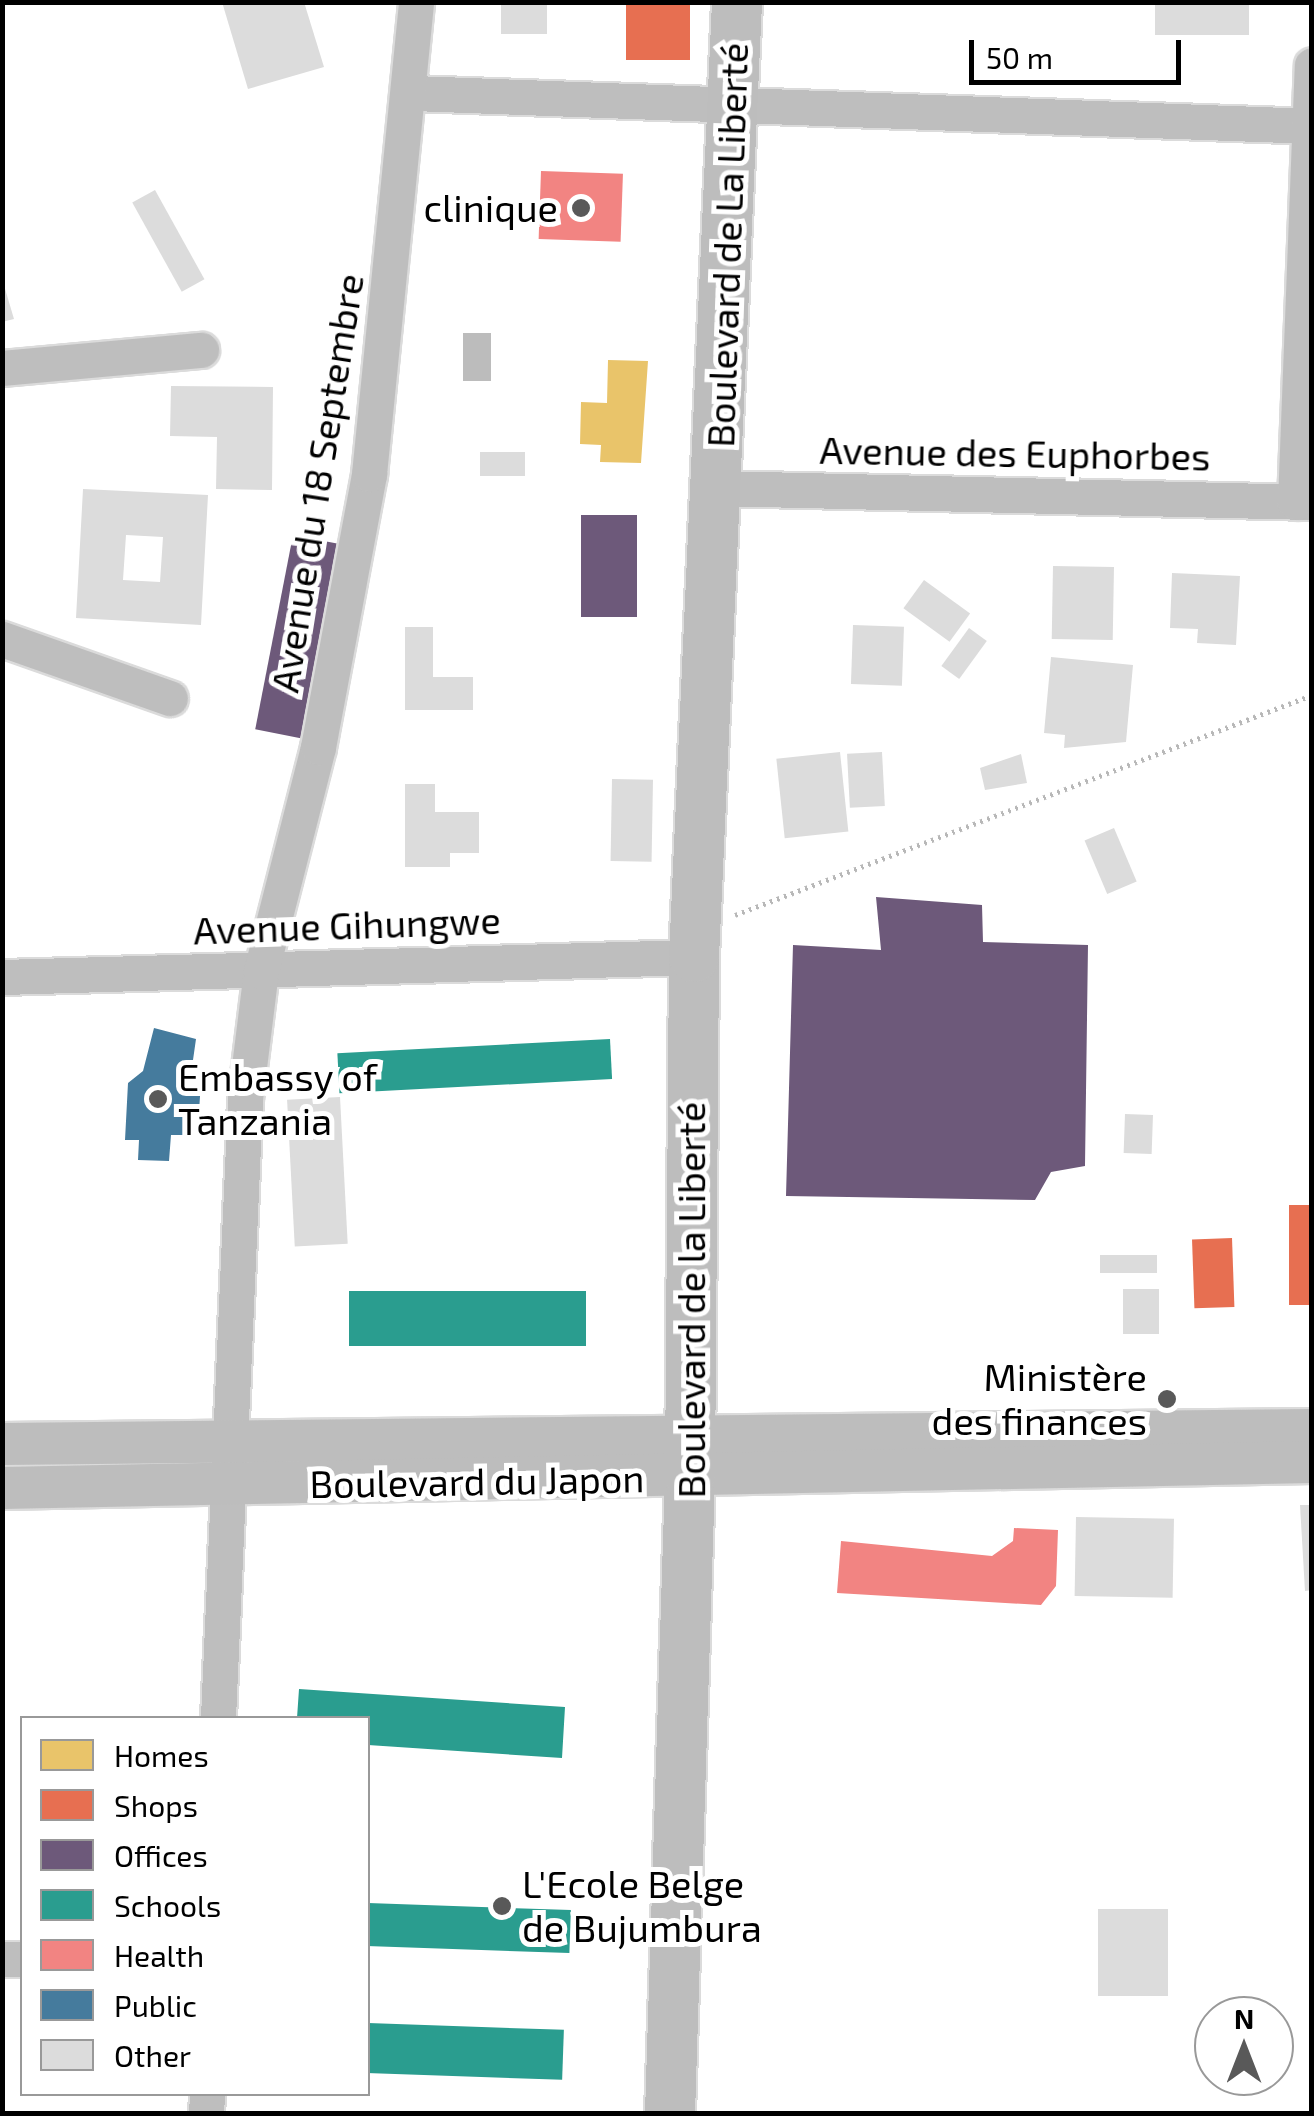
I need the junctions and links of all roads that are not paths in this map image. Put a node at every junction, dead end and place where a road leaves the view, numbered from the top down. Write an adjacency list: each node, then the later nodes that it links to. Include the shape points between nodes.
1 (416, 2): 4 (street, Avenue du 18 Septembre)
2 (737, 2): 5 (highway, Boulevard de La Liberté)
3 (1312, 65): 6 (street)
4 (413, 93): 5 (street); 14 (street, Avenue du 18 Septembre, via 369,474 318,747)
5 (731, 112): 6 (street); 9 (highway, Boulevard de La Liberté)
6 (1310, 126): 10 (street)
7 (201, 350): 8 (street)
8 (2, 368)
9 (717, 488): 10 (street, Avenue des Euphorbes); 13 (highway, Boulevard de la Liberté)
10 (1303, 502)
11 (2, 639): 12 (street)
12 (170, 698)
13 (695, 943): 14 (street, Avenue Gihungwe); 19 (highway, Boulevard de la Liberté)
14 (260, 970): 15 (street, Avenue Gihungwe); 17 (street, Avenue du 18 Septembre)
15 (2, 976)
16 (1312, 1430): 19 (main road, Boulevard du Japon)
17 (224, 1438): 18 (main road, Boulevard du Japon); 19 (main road, Boulevard du Japon); 21 (street, Avenue du 18 Septembre)
18 (2, 1444)
19 (690, 1457): 20 (main road, Boulevard du Japon); 21 (main road, Boulevard du Japon); 24 (highway, Boulevard de la Liberté)
20 (1312, 1462)
21 (225, 1486): 22 (main road, Boulevard du Japon); 23 (street, Avenue du 18 Septembre)
22 (2, 1488)
23 (218, 1716)
24 (670, 2114)

